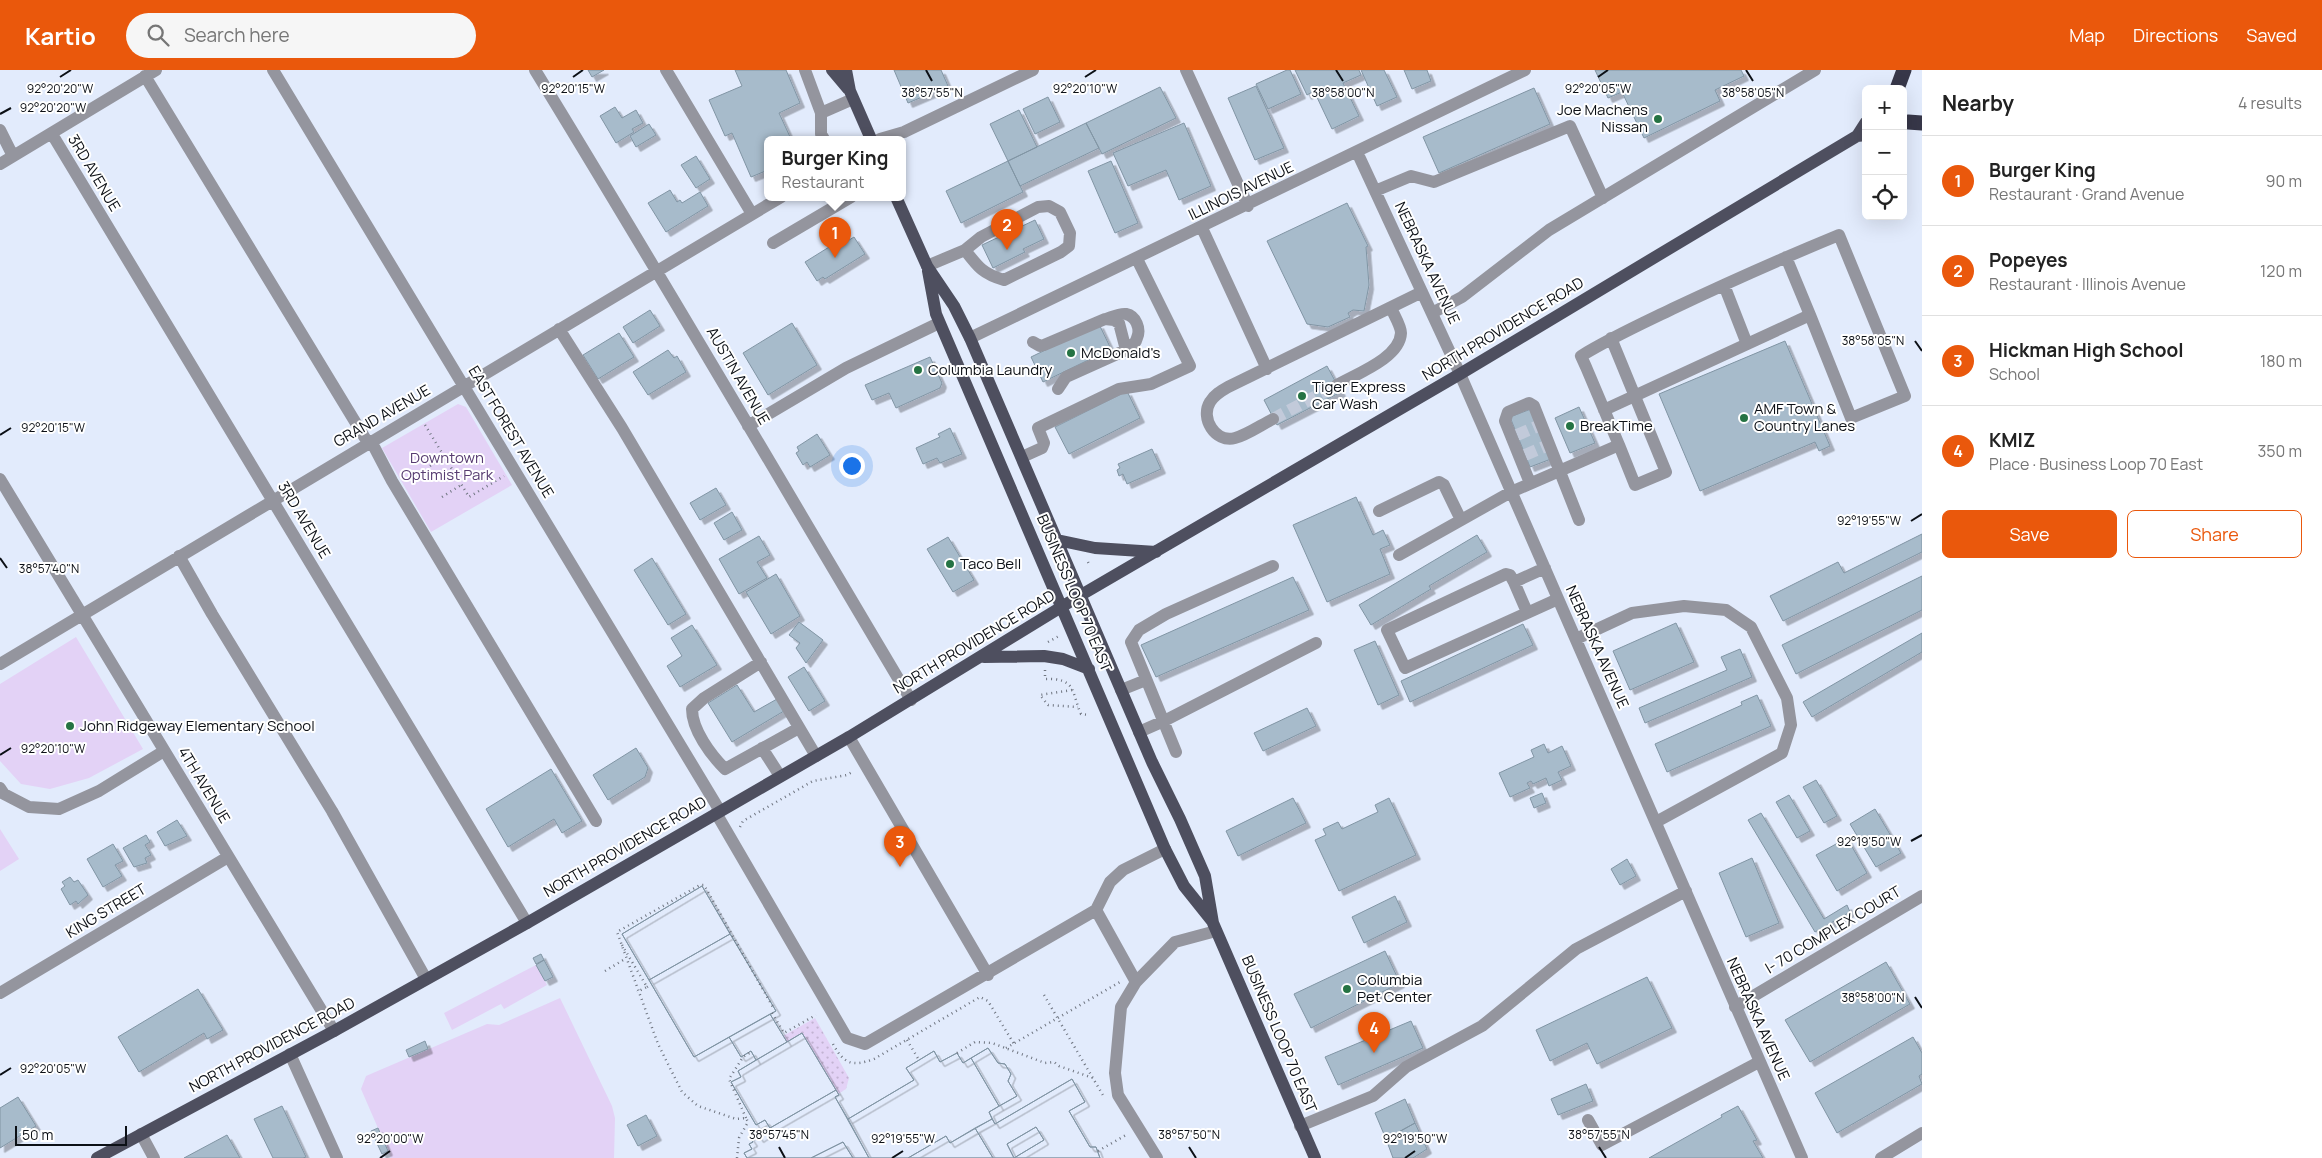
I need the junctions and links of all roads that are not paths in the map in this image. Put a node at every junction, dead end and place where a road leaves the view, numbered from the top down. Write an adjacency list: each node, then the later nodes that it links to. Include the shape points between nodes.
1 (273, 70): 53 (street, EAST FOREST AVENUE)
2 (535, 70): 38 (street, AUSTIN AVENUE)
3 (666, 70): 31 (street)
4 (805, 70): 15 (street)
5 (832, 70): 14 (main road)
6 (846, 70): 14 (main road)
7 (1033, 70): 20 (street)
8 (1186, 70): 30 (street)
9 (1525, 70): 22 (street, ILLINOIS AVENUE)
10 (1815, 70): 26 (street)
11 (1904, 70): 13 (highway)
12 (151, 73): 17 (street); 59 (street)
13 (1898, 85)
14 (851, 95): 15 (street); 19 (main road)
15 (821, 113): 18 (street)
16 (0, 130): 23 (street)
17 (52, 134): 23 (street); 66 (street, 3RD AVENUE)
18 (822, 136)
19 (870, 136)
20 (890, 136)
21 (1861, 136): 51 (main road, NORTH PROVIDENCE ROAD)
22 (1357, 152): 25 (street, NEBRASKA AVENUE); 30 (street, ILLINOIS AVENUE)
23 (13, 156): 24 (street)
24 (0, 164)
25 (1375, 191): 26 (street, via 1411,176 1434,182 1570,126); 40 (street, NEBRASKA AVENUE)
26 (1603, 198): 42 (street, via 1550,230 1462,297)
27 (774, 201): 31 (street, GRAND AVENUE)
28 (843, 201): 33 (street)
29 (898, 201): 37 (main road, BUSINESS LOOP 70 EAST)
30 (1248, 206): 32 (street, ILLINOIS AVENUE)
31 (752, 214): 38 (street, GRAND AVENUE)
32 (1202, 228): 36 (street, ILLINOIS AVENUE); 50 (street)
33 (773, 243)
34 (965, 250): 34 (street, via 980,269 1004,280 1061,252 1069,246 1070,233 1060,212 1049,206 1038,207 981,237); 37 (street)
35 (1786, 256): 39 (street); 43 (street); 43 (street, via 1839,235 1905,396 1852,418)
36 (1137, 259): 46 (street, ILLINOIS AVENUE); 61 (street, via 1190,366 1151,384 1118,389 1038,428 1044,443 1042,448)
37 (927, 266): 44 (main road, BUSINESS LOOP 70 EAST); 46 (main road, BUSINESS LOOP 70 EAST, via 954,306)
38 (657, 270): 45 (street, GRAND AVENUE); 58 (street, AUSTIN AVENUE)
39 (1724, 285): 47 (street); 49 (street)
40 (1422, 292): 41 (street); 42 (street, NEBRASKA AVENUE)
41 (1390, 308): 50 (street); 52 (street, via 1402,332 1398,345 1385,359)
42 (1432, 313): 51 (street, NEBRASKA AVENUE)
43 (1810, 315): 49 (street)
44 (939, 323): 58 (street, via 846,368); 79 (main road, BUSINESS LOOP 70 EAST)
45 (559, 329): 53 (street, GRAND AVENUE); 85 (street, via 622,428)
46 (970, 338): 61 (main road, BUSINESS LOOP 70 EAST)
47 (1611, 338): 55 (street); 56 (street, via 1581,356)
48 (1033, 342): 54 (street, via 1044,346 1104,319 1119,323 1126,350 1066,377)
49 (1747, 344): 55 (street)
50 (1267, 369): 57 (street, via 1215,395 1207,414 1209,424 1223,438 1234,438)
51 (1460, 374): 65 (street, NEBRASKA AVENUE); 71 (main road, NORTH PROVIDENCE ROAD)
52 (1337, 385)
53 (465, 386): 59 (street, GRAND AVENUE); 97 (street, EAST FOREST AVENUE)
54 (1058, 389)
55 (1634, 395): 56 (street); 60 (street, via 1666,472 1636,485)
56 (1604, 410): 60 (street)
57 (1273, 419)
58 (748, 426): 90 (street, AUSTIN AVENUE)
59 (369, 442): 66 (street, GRAND AVENUE); 104 (street)
60 (1619, 445): 62 (street)
61 (1022, 457): 70 (main road, BUSINESS LOOP 70 EAST)
62 (1560, 470): 64 (street); 64 (street, via 1534,406 1529,403 1508,412 1505,421 1522,456); 69 (street)
63 (0, 479): 81 (street, 4TH AVENUE)
64 (1530, 484): 65 (street)
65 (1511, 492): 68 (street); 75 (street, NEBRASKA AVENUE)
66 (272, 499): 73 (street, GRAND AVENUE); 111 (street, 3RD AVENUE)
67 (1379, 511): 68 (street, via 1439,482)
68 (1461, 520): 72 (street)
69 (1579, 520)
70 (1058, 540): 71 (main road, via 1095,548); 77 (main road, BUSINESS LOOP 70 EAST)
71 (1156, 552): 77 (main road, NORTH PROVIDENCE ROAD)
72 (1399, 554)
73 (179, 556): 81 (street, GRAND AVENUE); 114 (street, via 332,811)
74 (1273, 566): 88 (street, via 1166,614 1140,630 1131,642)
75 (1545, 568): 76 (street); 78 (street, NEBRASKA AVENUE)
76 (1514, 582): 80 (street); 80 (street, via 1510,574 1506,574 1388,630 1405,668)
77 (1081, 595): 79 (main road, NORTH PROVIDENCE ROAD); 89 (main road, BUSINESS LOOP 70 EAST)
78 (1558, 599): 80 (street); 82 (street, NEBRASKA AVENUE)
79 (1063, 607): 84 (main road, NORTH PROVIDENCE ROAD); 87 (main road, BUSINESS LOOP 70 EAST)
80 (1527, 612)
81 (82, 615): 86 (street, GRAND AVENUE); 98 (street, 4TH AVENUE)
82 (1576, 639): 105 (street, NEBRASKA AVENUE); 105 (street, via 1632,613 1684,606 1726,610 1751,628 1787,698 1791,726 1782,753)
83 (1316, 643): 91 (street)
84 (981, 657): 87 (main road, via 1044,656); 90 (main road, NORTH PROVIDENCE ROAD)
85 (761, 662): 92 (street); 94 (street, via 704,698 692,710 692,718)
86 (0, 664)
87 (1089, 669): 106 (main road, BUSINESS LOOP 70 EAST)
88 (1146, 680): 89 (street); 91 (street)
89 (1121, 690): 93 (main road, BUSINESS LOOP 70 EAST)
90 (911, 700): 95 (main road, NORTH PROVIDENCE ROAD)
91 (1164, 721): 93 (street); 99 (street)
92 (799, 728): 96 (street); 100 (street)
93 (1139, 732): 112 (main road, BUSINESS LOOP 70 EAST, via 1204,876)
94 (702, 737): 96 (street, via 726,769); 97 (street)
95 (849, 737): 100 (main road, NORTH PROVIDENCE ROAD); 113 (street)
96 (762, 748): 101 (street)
97 (683, 750): 103 (street, EAST FOREST AVENUE)
98 (164, 751): 102 (street, via 99,791 59,809 29,807 4,794); 107 (street, 4TH AVENUE)
99 (1176, 752)
100 (816, 756): 101 (main road, NORTH PROVIDENCE ROAD)
101 (780, 776): 103 (main road, NORTH PROVIDENCE ROAD)
102 (0, 788)
103 (718, 812): 111 (main road, NORTH PROVIDENCE ROAD); 113 (street, EAST FOREST AVENUE, via 847,1038 865,1044)
104 (596, 821)
105 (1656, 822): 108 (street, NEBRASKA AVENUE)
106 (1165, 849): 110 (street, via 1123,870 1110,882); 112 (main road, BUSINESS LOOP 70 EAST, via 1184,886)
107 (228, 857): 116 (street, KING STREET); 118 (street, 4TH AVENUE)
108 (1686, 891): 117 (street, NEBRASKA AVENUE); 122 (street, via 1576,949 1482,1026 1406,1067 1373,1096)
109 (1922, 896): 117 (street, I- 70 COMPLEX COURT)
110 (1096, 910): 113 (street); 115 (street)
111 (527, 923): 114 (main road, NORTH PROVIDENCE ROAD)
112 (1215, 927): 115 (street, via 1175,942); 122 (main road, BUSINESS LOOP 70 EAST)
113 (988, 975)
114 (426, 979): 118 (main road, NORTH PROVIDENCE ROAD)
115 (1136, 982): 129 (street, via 1121,1007 1116,1073 1118,1095)
116 (0, 993)
117 (1735, 1007): 120 (street, NEBRASKA AVENUE)
118 (334, 1031): 119 (main road, NORTH PROVIDENCE ROAD)
119 (290, 1054): 123 (main road, NORTH PROVIDENCE ROAD); 128 (street)
120 (1759, 1062): 121 (street, via 1602,1145); 131 (street, NEBRASKA AVENUE)
121 (1588, 1120)
122 (1300, 1126): 130 (main road, BUSINESS LOOP 70 EAST)
123 (141, 1134): 125 (main road, NORTH PROVIDENCE ROAD); 127 (street)
124 (1922, 1134): 132 (street)
125 (115, 1154): 126 (main road, NORTH PROVIDENCE ROAD)
126 (97, 1158)
127 (154, 1158)
128 (337, 1158)
129 (1157, 1158)
130 (1315, 1158)
131 (1802, 1158)
132 (1880, 1158)

